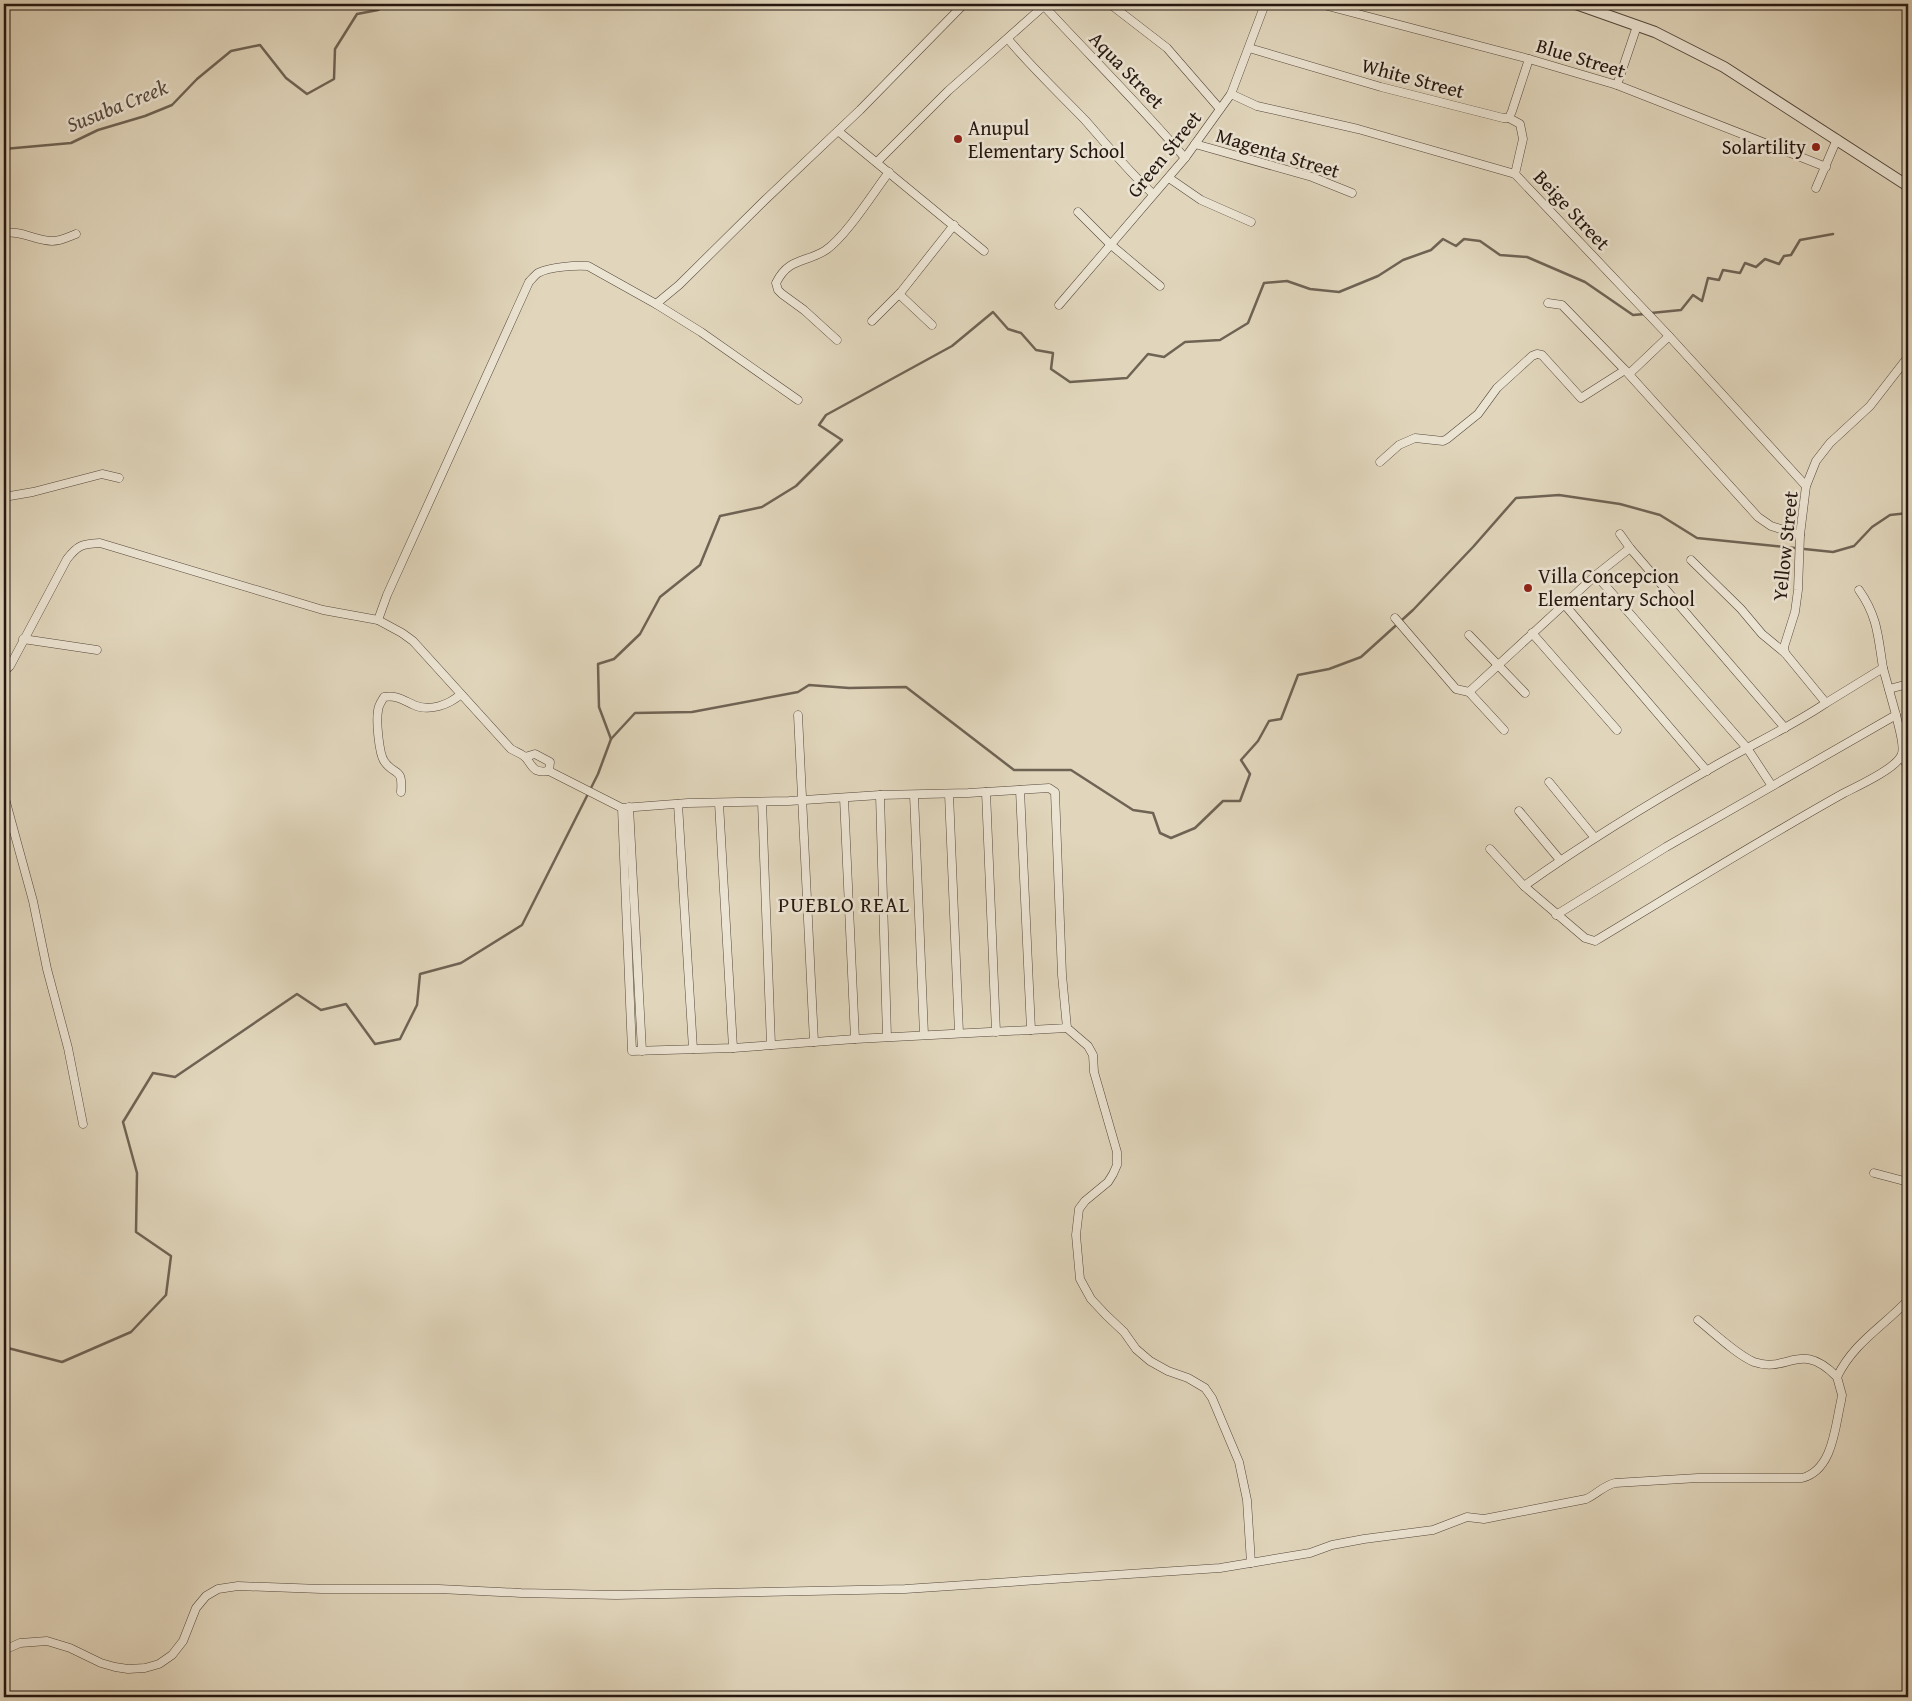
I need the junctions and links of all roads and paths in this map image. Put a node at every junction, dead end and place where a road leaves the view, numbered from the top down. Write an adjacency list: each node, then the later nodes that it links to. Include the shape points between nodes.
1 (964, 4): 15 (street)
2 (1110, 4): 13 (street, via 1167,48)
3 (1264, 4): 9 (street, Green Street)
4 (1320, 4): 10 (street, Blue Street)
5 (1576, 4): 7 (street)
6 (1045, 5): 8 (street); 18 (street, Aqua Street)
7 (1637, 26): 11 (street); 16 (street, via 1724,67)
8 (1008, 39): 19 (street, via 948,91); 27 (street)
9 (1249, 48): 12 (street, Green Street); 14 (street, White Street, via 1381,87)
10 (1529, 59): 11 (street, Blue Street); 14 (street)
11 (1617, 85): 20 (street, Blue Street)
12 (1231, 94): 13 (street, Green Street); 22 (street, Beige Street, via 1257,106 1358,129)
13 (1220, 110): 17 (street, Green Street)
14 (1509, 118): 22 (street, via 1520,124 1523,139)
15 (838, 131): 19 (street); 38 (street, via 680,285)
16 (1837, 139): 20 (street); 24 (street)
17 (1195, 144): 18 (street, Green Street); 26 (street, Magenta Street, via 1296,172)
18 (1185, 158): 23 (street, Green Street)
19 (877, 162): 21 (street)
20 (1826, 167): 25 (street)
21 (889, 172): 30 (street); 43 (street, via 843,233 826,250 793,263 776,283 782,294)
22 (1515, 174): 42 (street, Beige Street)
23 (1168, 178): 27 (street, Green Street); 29 (street, via 1201,200)
24 (1908, 186)
25 (1816, 188)
26 (1352, 193)
27 (1153, 194): 33 (street, Green Street)
28 (1078, 212): 33 (street)
29 (1251, 222)
30 (954, 225): 34 (street); 36 (street)
31 (4, 233): 32 (street, via 25,234 50,241)
32 (76, 234)
33 (1110, 244): 35 (street); 39 (street, Green Street)
34 (984, 251)
35 (1160, 286)
36 (899, 294): 40 (street); 41 (street)
37 (1548, 303): 45 (street, via 1562,305)
38 (656, 304): 46 (street); 59 (street, via 588,266 546,270 529,282)
39 (1059, 306)
40 (872, 321)
41 (932, 325)
42 (1669, 336): 45 (street); 49 (street, Beige Street)
43 (837, 340)
44 (1908, 357): 49 (street, Yellow Street, via 1870,406 1830,443 1816,461)
45 (1628, 372): 47 (street, via 1581,398 1542,355 1532,356 1497,388 1478,414 1447,439 1415,438 1399,445); 52 (street, via 1758,517)
46 (798, 400)
47 (1380, 462)
48 (119, 478): 50 (street, via 102,474)
49 (1806, 486): 52 (street, Yellow Street)
50 (4, 496)
51 (1620, 534): 53 (street)
52 (1799, 537): 64 (street, Yellow Street, via 1798,590)
53 (1630, 548): 55 (street); 76 (street)
54 (1691, 560): 64 (street)
55 (1596, 575): 57 (street); 79 (street)
56 (1859, 590): 66 (street, via 1876,620)
57 (1564, 604): 60 (street); 83 (street)
58 (1395, 618): 70 (street, via 1456,689)
59 (378, 620): 62 (street, via 322,610 100,543 76,548); 72 (street, via 413,641)
60 (1532, 633): 65 (street); 78 (street)
61 (1469, 635): 65 (street)
62 (23, 639): 63 (street); 67 (street)
63 (97, 650)
64 (1784, 653): 73 (street)
65 (1498, 664): 70 (street); 71 (street)
66 (1883, 668): 69 (street); 73 (street)
67 (4, 672)
68 (1908, 684): 69 (street)
69 (1890, 689): 75 (street)
70 (1469, 692): 77 (street)
71 (1525, 693)
72 (461, 694): 81 (street, via 511,750); 88 (street, via 454,701 430,708 420,708 393,695 384,697 380,703 377,712 378,749 384,762 402,778)
73 (1826, 703): 76 (street)
74 (798, 715): 95 (street)
75 (1896, 715): 80 (street); 86 (street)
76 (1785, 728): 79 (street)
77 (1504, 730)
78 (1617, 730)
79 (1747, 748): 83 (street); 86 (street)
80 (1902, 755): 82 (street); 105 (street, via 1883,772 1799,818 1595,941 1588,940)
81 (525, 757): 84 (street, via 530,766 540,772); 84 (street, via 535,754 550,762)
82 (1908, 768)
83 (1707, 771): 101 (street)
84 (549, 772): 99 (street)
85 (1549, 782): 101 (street)
86 (1772, 786): 105 (street)
87 (1020, 790): 89 (street); 106 (street, via 1049,788 1055,792); 107 (street)
88 (401, 792)
89 (986, 792): 90 (street); 108 (street)
90 (949, 794): 92 (street); 109 (street)
91 (4, 795): 117 (street, via 33,901)
92 (914, 795): 93 (street); 110 (street)
93 (880, 796): 94 (street); 111 (street)
94 (844, 798): 95 (street); 112 (street)
95 (802, 800): 96 (street); 113 (street)
96 (762, 802): 97 (street); 114 (street)
97 (719, 803): 98 (street); 115 (street)
98 (678, 804): 99 (street); 116 (street)
99 (625, 807): 116 (street, via 632,1051)
100 (1519, 811): 103 (street)
101 (1595, 838): 103 (street)
102 (1490, 849): 104 (street)
103 (1560, 860): 104 (street)
104 (1524, 886): 105 (street)
105 (1556, 915)
106 (1066, 1028): 107 (street); 123 (street, via 1088,1046 1093,1056 1094,1072 1117,1152 1114,1174 1079,1209 1076,1235 1080,1279 1091,1299 1136,1349 1162,1368 1205,1388 1212,1398 1239,1462 1247,1500)
107 (1032, 1030): 108 (street)
108 (996, 1032): 109 (street)
109 (959, 1033): 110 (street)
110 (924, 1035): 111 (street)
111 (887, 1037): 112 (street)
112 (855, 1039): 113 (street)
113 (814, 1042): 114 (street)
114 (771, 1045): 115 (street)
115 (733, 1048): 116 (street)
116 (693, 1049)
117 (83, 1124)
118 (1874, 1173): 119 (street)
119 (1908, 1182)
120 (1908, 1300): 122 (street, via 1861,1341)
121 (1698, 1320): 122 (street, via 1755,1362 1768,1364 1794,1358 1809,1359 1825,1366)
122 (1837, 1377): 123 (street, via 1842,1401 1831,1444 1820,1468 1809,1476 1615,1483 1586,1499 1484,1519 1467,1517 1433,1530 1364,1539)
123 (1251, 1563): 124 (street, via 1145,1574 914,1588 684,1595 238,1586 218,1589 206,1596 196,1608 183,1641 172,1655 145,1668 115,1667 47,1641 20,1643)
124 (4, 1650)

